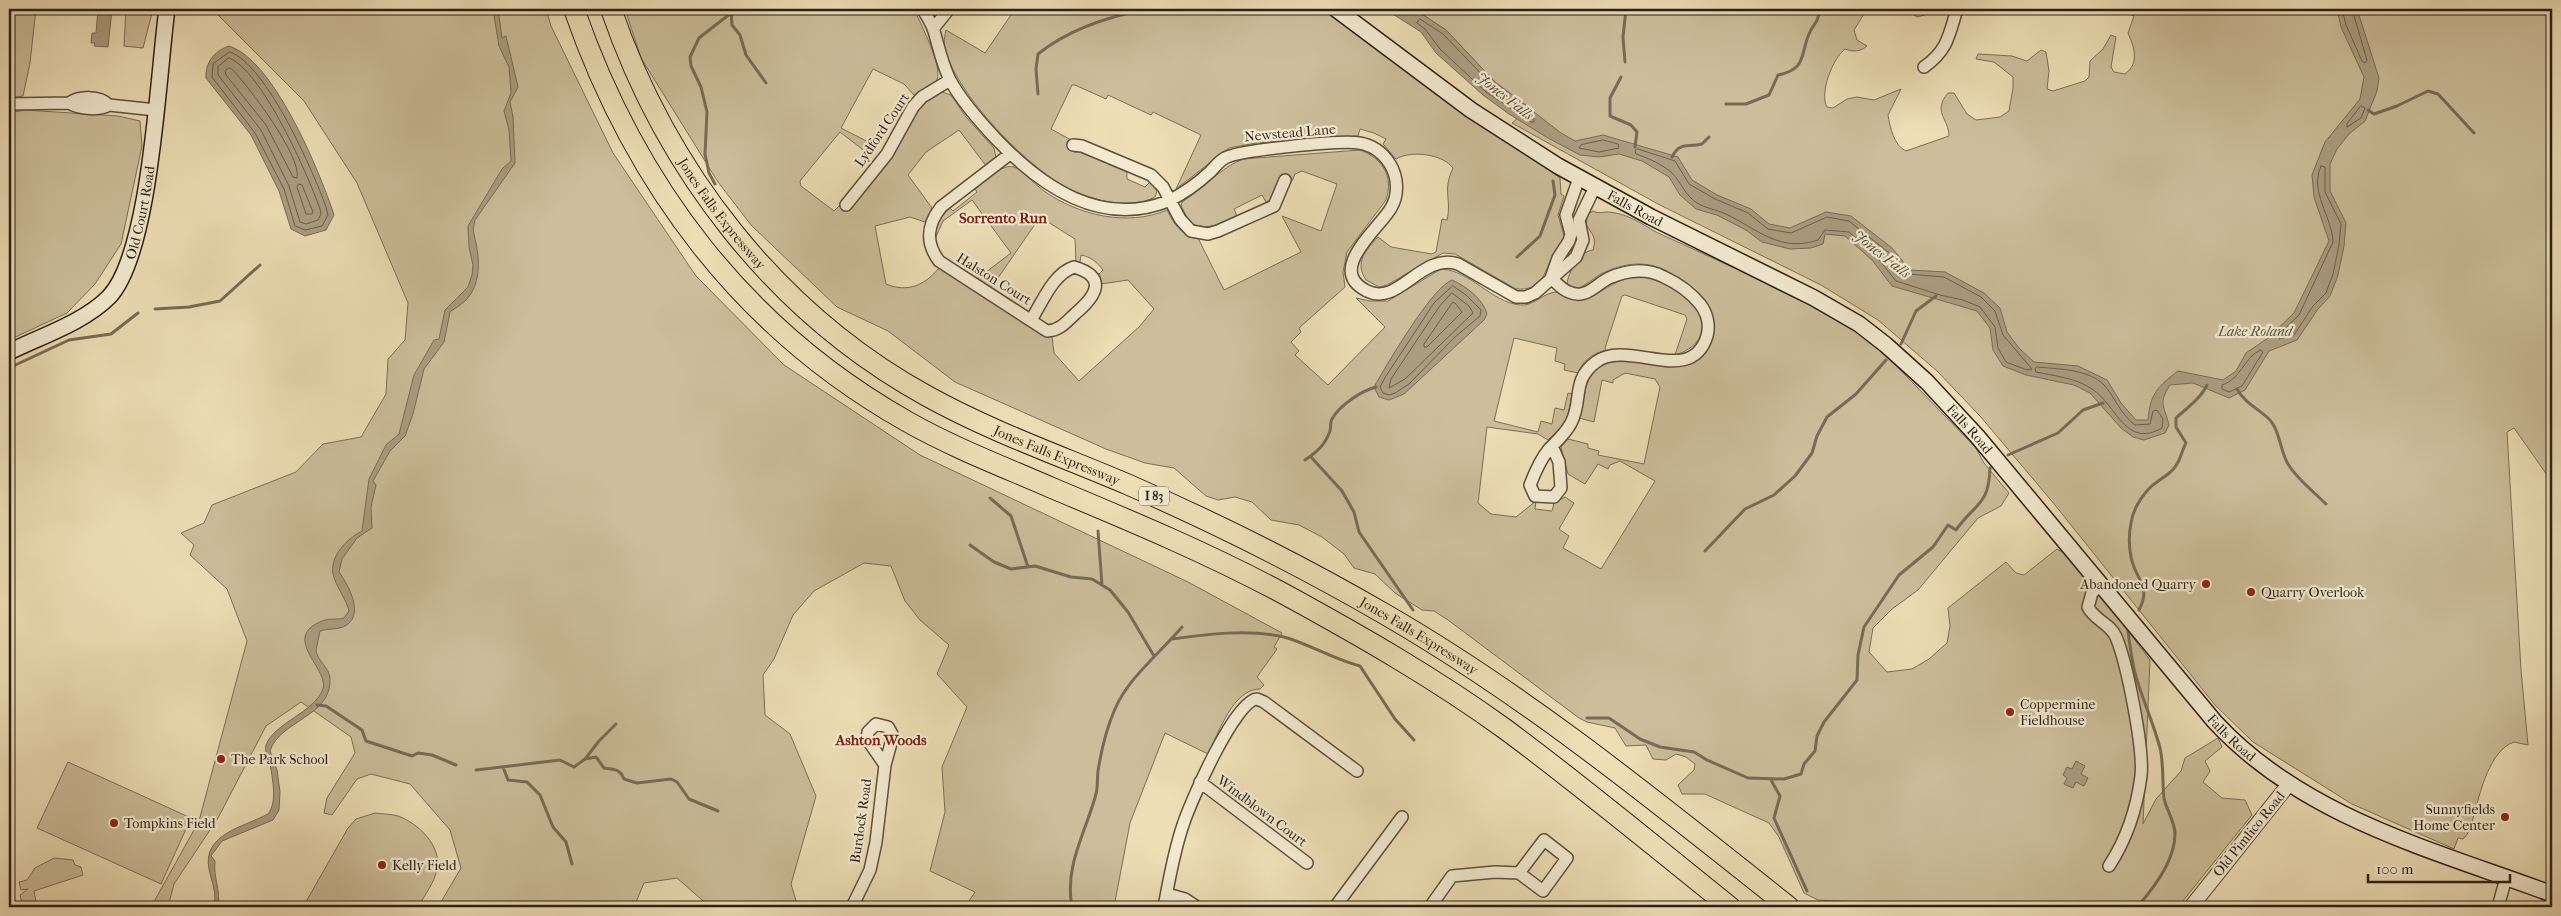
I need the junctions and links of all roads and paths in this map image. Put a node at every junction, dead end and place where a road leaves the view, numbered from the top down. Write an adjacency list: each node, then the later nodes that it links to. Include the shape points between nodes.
1 (167, 9): 12 (main road, Old Court Road)
2 (574, 9): 41 (highway, I 83, via 616,112 661,192 734,285 812,358 861,394 955,446 1230,566 1368,641 1503,728)
3 (611, 9): 42 (highway, Jones Falls Expressway / I 83, via 646,97 704,195 759,262 833,332 888,372 971,419 1185,510 1389,616 1569,734)
4 (923, 9): 8 (street, Newstead Lane)
5 (948, 9): 8 (street)
6 (1336, 9): 15 (main road, Falls Road, via 1471,110)
7 (1957, 9): 9 (street, via 1944,48)
8 (934, 29): 10 (street, Newstead Lane)
9 (1924, 67)
10 (950, 80): 14 (street, Newstead Lane, via 981,123); 19 (street, Lydford Court, via 922,97 913,107 887,154)
11 (9, 104): 12 (street, via 69,103 103,109 109,105)
12 (156, 110): 22 (main road, Old Court Road, via 140,217 128,261 116,288 89,313)
13 (1073, 145): 18 (street, via 1152,175)
14 (1010, 154): 18 (street, Newstead Lane, via 1046,184 1092,206 1125,210); 21 (street, Halston Court, via 941,207 933,217 930,246 939,261)
15 (1579, 178): 17 (main road, Falls Road); 20 (street, Newstead Lane, via 1566,215 1569,241)
16 (1285, 180): 18 (street, via 1274,206 1208,234 1185,226)
17 (1595, 187): 20 (street, Newstead Lane, via 1579,220 1582,247 1576,257); 24 (main road, Falls Road, via 1814,298 1869,331 1945,400)
18 (1169, 200): 20 (street, Newstead Lane, via 1234,154 1361,143 1377,150 1389,163 1396,178 1396,189 1391,208 1353,261 1353,276 1360,287 1372,293 1390,292 1431,265 1448,261 1516,297 1535,293)
19 (846, 205)
20 (1551, 278): 23 (street, via 1569,293 1581,294 1624,273 1648,271 1660,275 1700,303 1706,312 1708,331 1701,348 1681,361 1623,354 1598,360 1579,384 1571,424)
21 (1031, 320): 21 (street, Halston Court, via 1047,331 1059,329 1093,298 1096,283 1092,275 1074,267 1059,275)
22 (9, 352)
23 (1552, 446)
24 (2101, 584): 28 (main road, Falls Road, via 2220,728 2254,760); 31 (street, via 2092,593 2088,606 2116,637 2131,696 2141,775 2129,823)
25 (884, 765): 36 (street, Burdock Road, via 873,856 865,882)
26 (1357, 771): 27 (street, via 1264,702 1252,699 1234,720)
27 (1200, 782): 30 (street, Windblown Court); 34 (street, via 1183,826)
28 (2289, 784): 33 (main road, Falls Road, via 2363,824); 43 (street, Old Pimlico Road)
29 (1402, 816): 39 (street)
30 (1307, 863)
31 (2109, 866)
32 (1519, 873): 40 (street, via 1452,876)
33 (2506, 878): 35 (main road, Falls Road); 44 (street)
34 (1167, 894): 37 (street); 38 (street, via 1186,899)
35 (2552, 894)
36 (852, 907)
37 (1164, 907)
38 (1197, 907)
39 (1335, 907)
40 (1430, 907)
41 (1730, 907)
42 (1789, 907)
43 (2191, 907)
44 (2498, 907)

